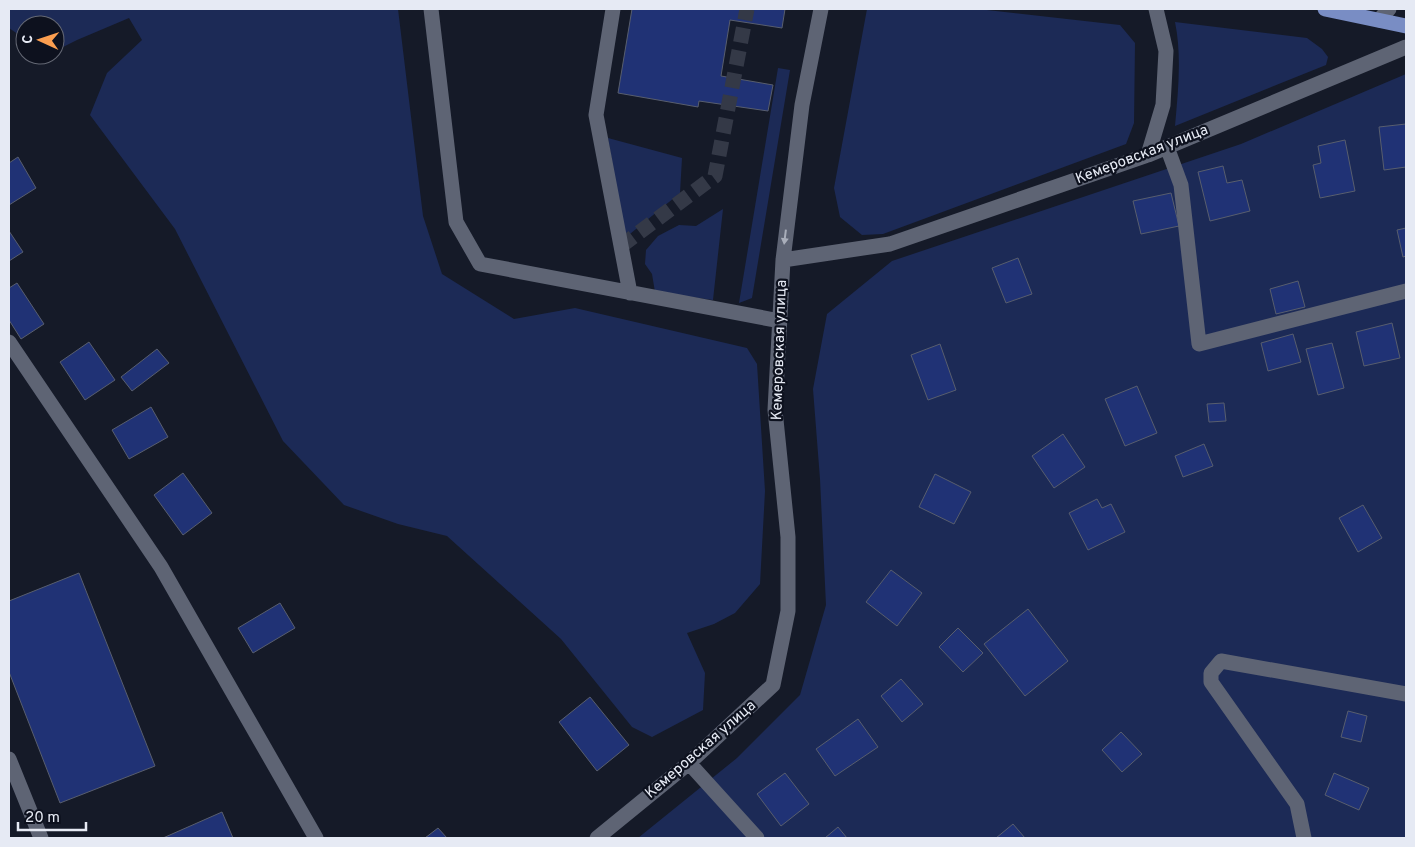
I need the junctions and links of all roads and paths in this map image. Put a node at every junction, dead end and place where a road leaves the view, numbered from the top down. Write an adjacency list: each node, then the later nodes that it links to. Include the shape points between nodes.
1 (431, 9): 13 (street, via 456,222 480,264)
2 (613, 9): 13 (street, via 596,115)
3 (820, 9): 11 (street, one-way to 11, via 802,105)
4 (1156, 9): 10 (street, via 1166,51 1163,105)
5 (1325, 9): 6 (main road)
6 (1384, 15): 7 (main road)
7 (1406, 26)
8 (1406, 47): 9 (street, Кемеровская улица)
9 (1167, 147): 10 (street, Кемеровская улица); 12 (street, via 1181,186 1199,344)
10 (1148, 155): 11 (street, Кемеровская улица, via 890,244)
11 (783, 260): 14 (street, Кемеровская улица)
12 (1406, 291)
13 (630, 293): 14 (street)
14 (780, 321): 18 (street, Кемеровская улица, via 776,410 788,537 788,611 774,685)
15 (9, 342): 20 (street, via 161,567)
16 (1406, 694): 23 (street, via 1221,661 1211,673 1212,682 1297,804)
17 (9, 759): 19 (street)
18 (689, 763): 21 (street, Кемеровская улица); 22 (street)
19 (41, 838)
20 (316, 838)
21 (598, 838)
22 (757, 838)
23 (1304, 838)

